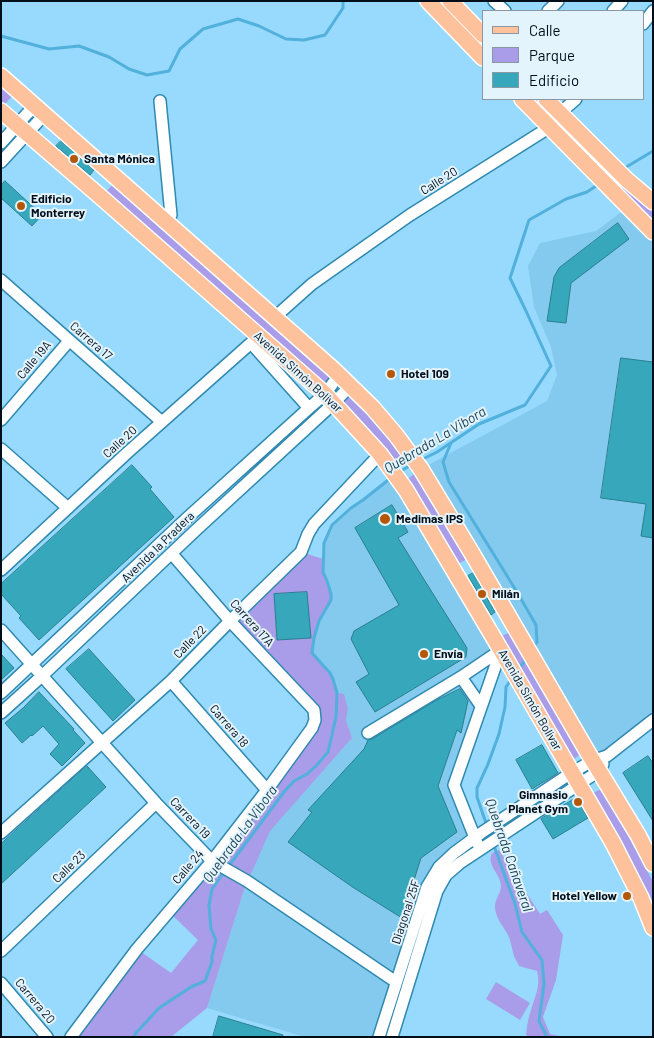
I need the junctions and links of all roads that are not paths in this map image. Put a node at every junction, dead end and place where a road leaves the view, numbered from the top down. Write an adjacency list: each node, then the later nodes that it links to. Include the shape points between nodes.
1 (428, 1): 8 (main road)
2 (450, 1): 7 (main road)
3 (494, 1): 5 (street)
4 (558, 1): 6 (street)
5 (504, 10)
6 (549, 10)
7 (482, 34)
8 (482, 57)
9 (1, 76): 14 (main road, Avenida Simón Bolívar)
10 (523, 100): 17 (main road)
11 (547, 100): 16 (main road)
12 (575, 100): 16 (street)
13 (160, 101): 23 (street, via 171,215)
14 (39, 110): 18 (street); 23 (main road, Avenida Simón Bolívar)
15 (1, 111): 18 (main road, Avenida Simón Bolívar)
16 (560, 113): 21 (main road)
17 (550, 127): 22 (main road); 27 (street, Calle 20, via 402,220 312,284)
18 (22, 129): 19 (street); 20 (street); 28 (main road, Avenida Simón Bolívar, via 102,198)
19 (1, 143)
20 (1, 162)
21 (651, 200)
22 (634, 213): 24 (main road); 25 (main road)
23 (165, 221): 27 (main road, Avenida Simón Bolívar)
24 (653, 224)
25 (653, 232)
26 (1, 280): 29 (street, Carrera 17)
27 (275, 317): 30 (main road, Avenida Simón Bolívar)
28 (254, 339): 32 (main road, Avenida Simón Bolívar); 33 (street); 35 (street, Calle 20)
29 (69, 341): 34 (street, Calle 19A); 35 (street, Carrera 17)
30 (339, 375): 31 (main road, Avenida Simón Bolívar); 32 (street)
31 (350, 386): 32 (street); 55 (main road, Avenida Simón Bolívar, via 372,407 421,470)
32 (329, 398): 33 (street, Avenida la Pradera); 37 (main road, Avenida Simón Bolívar); 39 (street, Avenida la Pradera)
33 (309, 408): 44 (street, Avenida la Pradera)
34 (1, 420)
35 (162, 422): 38 (street, Calle 20)
36 (1, 449): 38 (street)
37 (385, 460): 41 (street, Calle 22, via 314,524 302,552); 43 (main road, Avenida Simón Bolívar)
38 (68, 508): 40 (street, Calle 20)
39 (172, 554): 41 (street, Carrera 17A); 45 (street, Avenida la Pradera)
40 (1, 570)
41 (230, 621): 47 (street, Calle 22); 50 (street, Carrera 17A)
42 (1, 630): 44 (street, Carrera 19)
43 (504, 656): 46 (street); 49 (street); 56 (main road, Avenida Simón Bolívar)
44 (32, 664): 45 (street, Carrera 19); 48 (street, Avenida la Pradera)
45 (43, 675): 51 (street, Avenida la Pradera); 54 (street, Carrera 19)
46 (461, 677): 49 (street); 53 (street)
47 (171, 681): 54 (street, Calle 22); 57 (street, Carrera 18)
48 (1, 693)
49 (481, 706): 60 (street, via 454,785)
50 (314, 710): 57 (street, Calle 24, via 312,728)
51 (1, 713)
52 (653, 720): 55 (street)
53 (368, 733)
54 (102, 742): 58 (street, Carrera 19); 59 (street, Calle 22)
55 (596, 766): 56 (street); 63 (main road, Avenida Simón Bolívar)
56 (575, 778): 60 (street, Diagonal 25F); 61 (street, Diagonal 25F); 64 (main road, Avenida Simón Bolívar, via 630,876)
57 (267, 790): 62 (street, Calle 24)
58 (156, 802): 62 (street, Carrera 19); 65 (street, Calle 23)
59 (1, 833)
60 (478, 835): 61 (street); 66 (street, Diagonal 25F, via 447,859 432,877)
61 (484, 846): 68 (street, Diagonal 25F, via 453,868 441,883)
62 (217, 863): 66 (street, Carrera 19); 70 (street, Calle 24, via 137,949)
63 (653, 864)
64 (653, 928)
65 (1, 951)
66 (396, 982): 68 (street, Carrera 19, via 404,979); 71 (street, Diagonal 25F)
67 (1, 983): 69 (street, Carrera 20)
68 (408, 986): 72 (street, Diagonal 25F)
69 (45, 1036)
70 (71, 1037)
71 (380, 1037)
72 (392, 1037)

